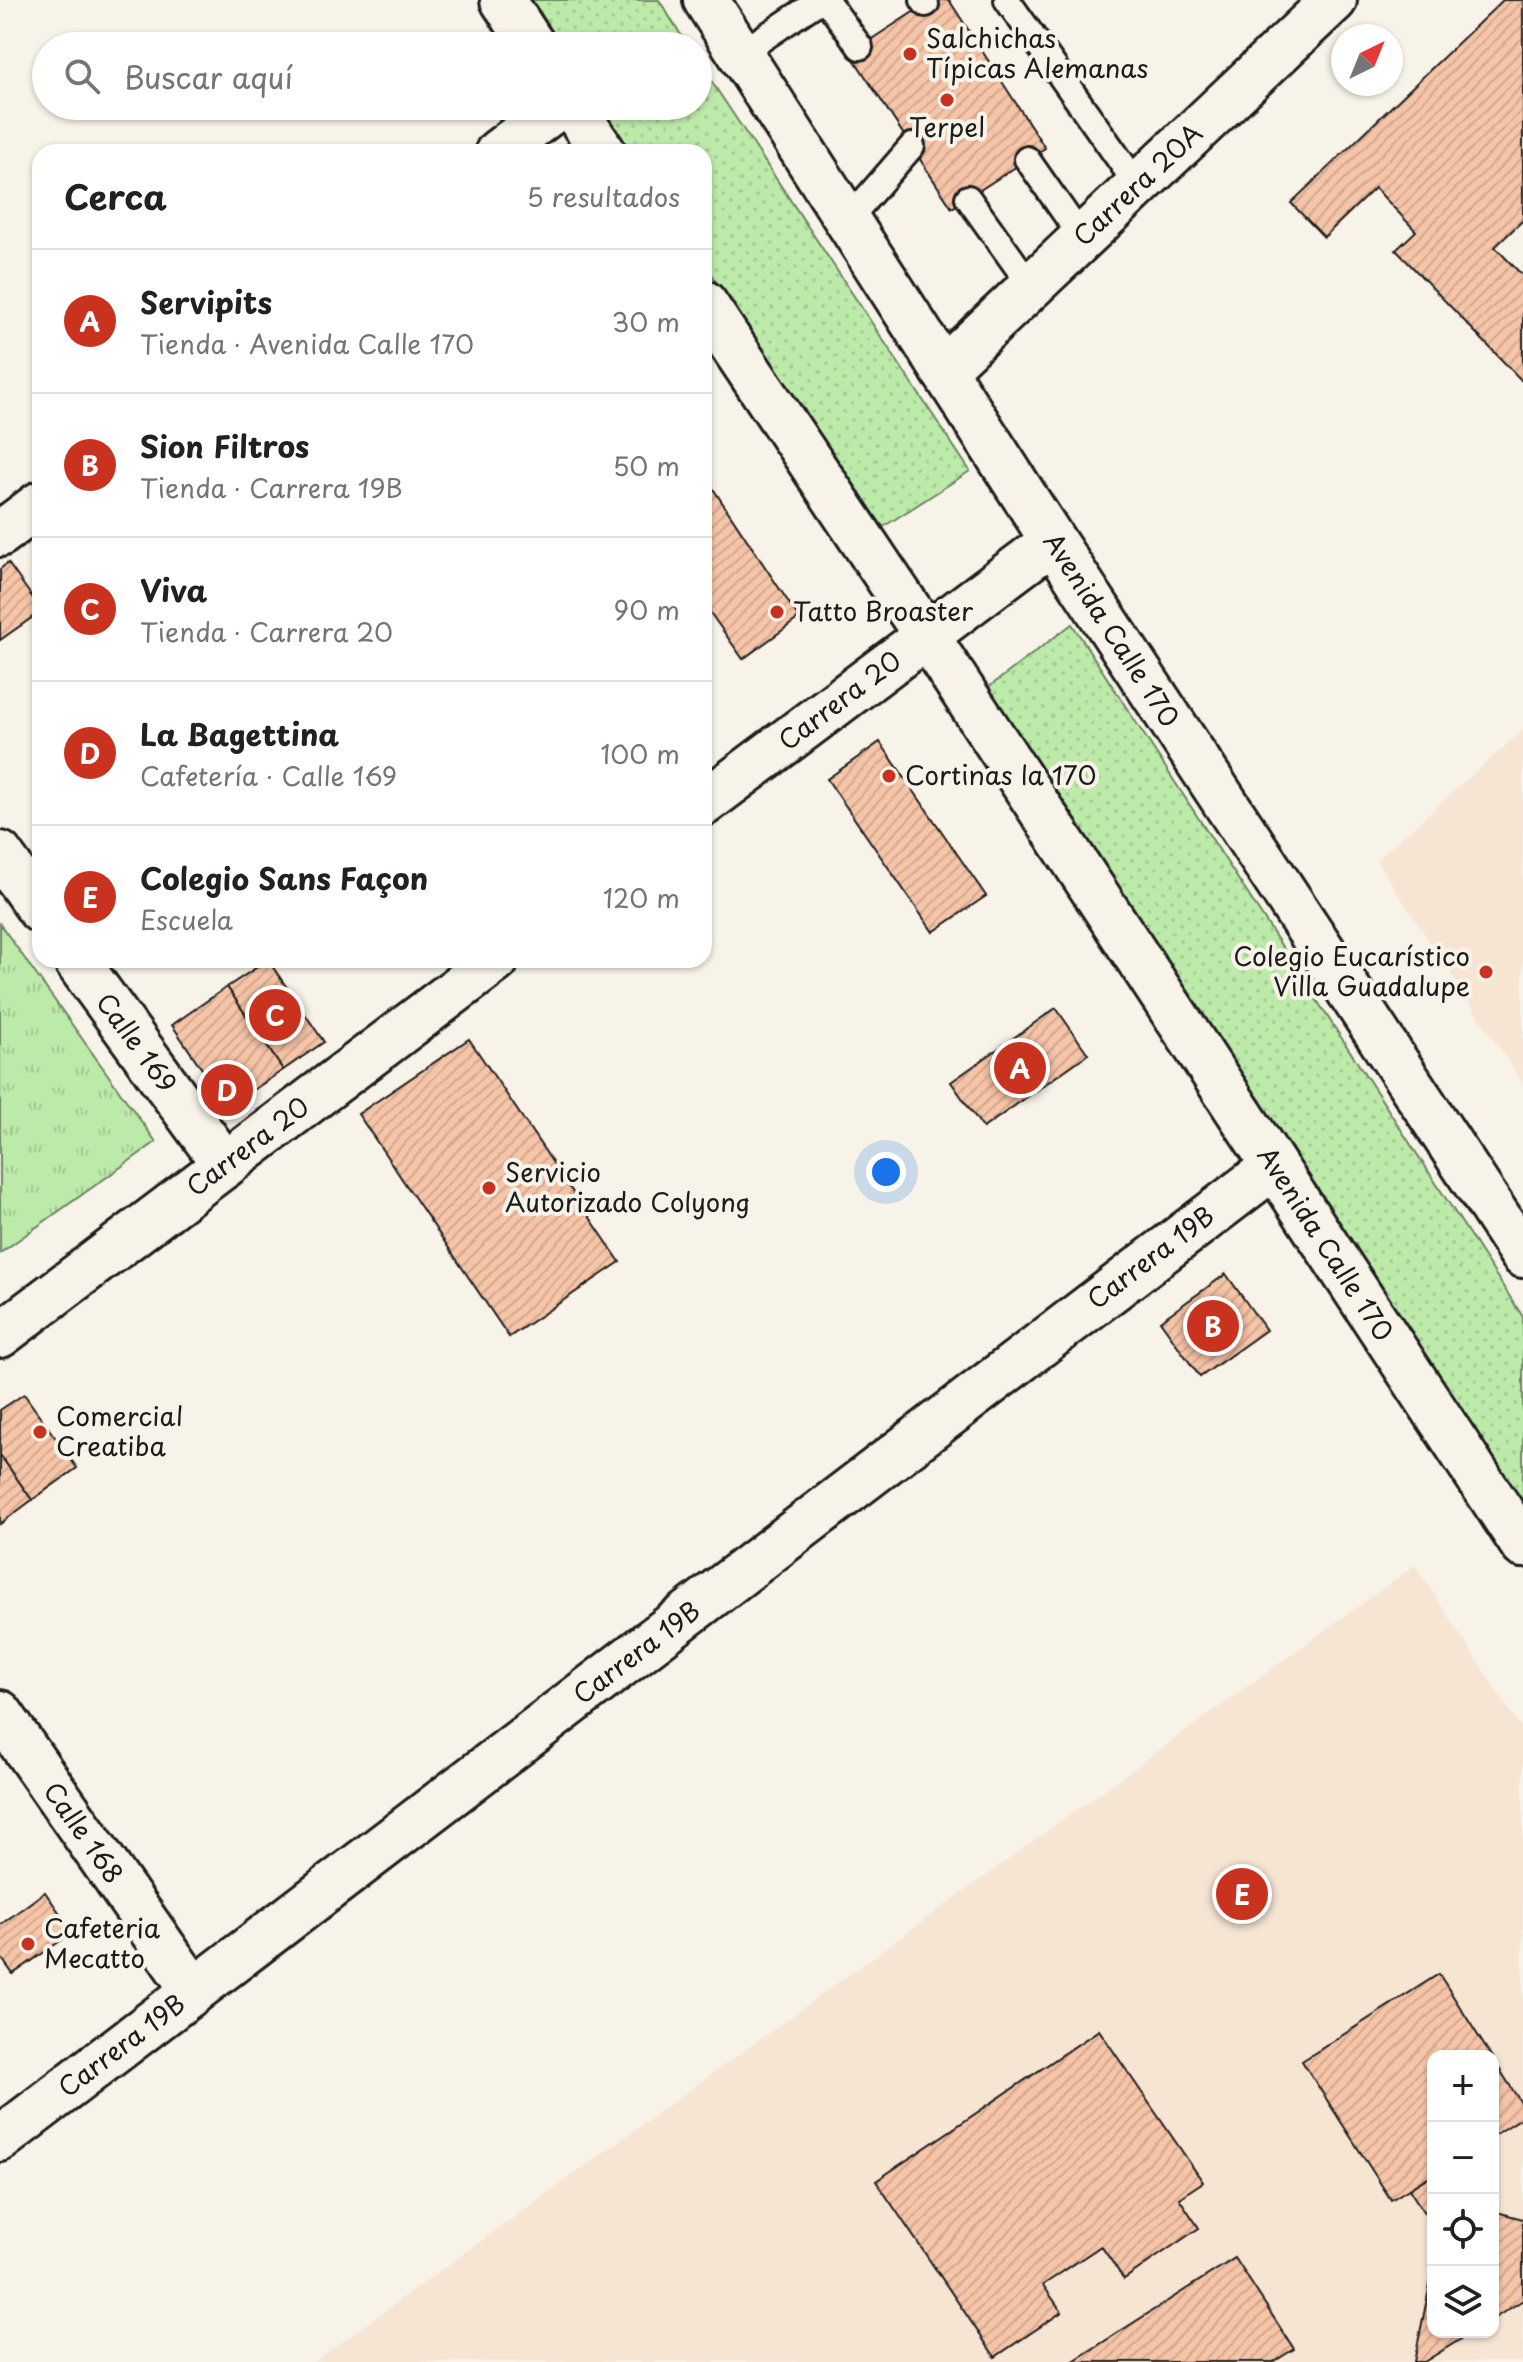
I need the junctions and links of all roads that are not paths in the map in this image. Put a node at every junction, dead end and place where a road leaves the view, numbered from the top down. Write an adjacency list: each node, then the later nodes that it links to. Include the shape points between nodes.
1 (503, 0): 6 (main road)
2 (706, 0): 8 (main road, Avenida Calle 170)
3 (823, 0): 7 (lane); 8 (lane)
4 (1007, 0): 15 (lane)
5 (1334, 0): 15 (main road, Carrera 20A)
6 (524, 32)
7 (860, 47)
8 (741, 53): 17 (main road, Avenida Calle 170)
9 (540, 120): 11 (main road)
10 (581, 120): 12 (main road)
11 (509, 144)
12 (598, 144)
13 (912, 146): 17 (lane)
14 (1027, 159): 18 (lane)
15 (1138, 186): 18 (main road, Carrera 20A)
16 (968, 198): 19 (lane)
17 (847, 221): 21 (main road, Avenida Calle 170)
18 (1082, 238): 19 (main road, Carrera 20A)
19 (1031, 286): 21 (main road, Carrera 20A)
20 (712, 315): 25 (main road, Avenida Calle 170)
21 (943, 370): 24 (main road, Avenida Calle 170)
22 (32, 510): 23 (main road)
23 (0, 534)
24 (1053, 541): 25 (main road, Carrera 20); 33 (main road, Avenida Calle 170)
25 (926, 635): 26 (main road, Carrera 20); 32 (main road, Avenida Calle 170)
26 (712, 797)
27 (0, 854): 28 (main road)
28 (32, 899)
29 (82, 968): 31 (main road, Calle 169)
30 (485, 968): 31 (main road, Carrera 20)
31 (225, 1165): 34 (main road, Carrera 20)
32 (1273, 1167): 35 (main road, Avenida Calle 170); 37 (main road, Carrera 19B)
33 (1523, 1255)
34 (0, 1335)
35 (1523, 1545)
36 (0, 1713): 37 (main road, Calle 168)
37 (194, 1991): 38 (main road, Carrera 19B)
38 (0, 2139)

